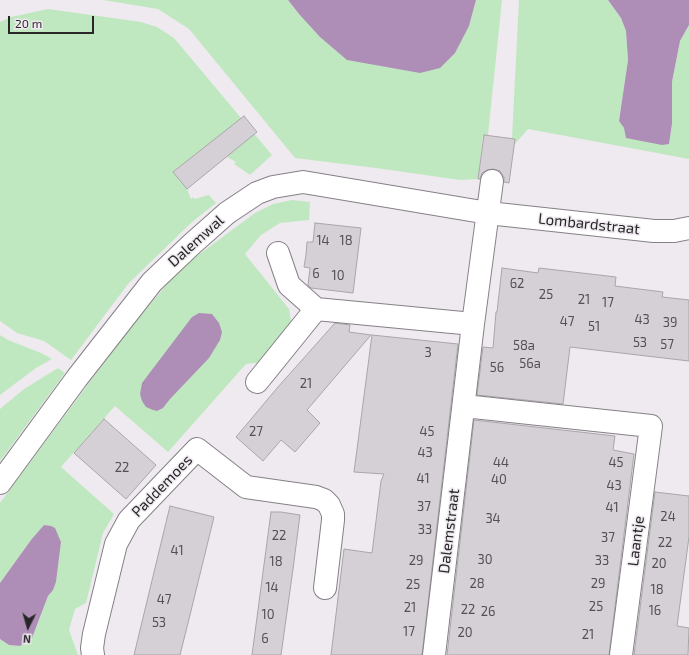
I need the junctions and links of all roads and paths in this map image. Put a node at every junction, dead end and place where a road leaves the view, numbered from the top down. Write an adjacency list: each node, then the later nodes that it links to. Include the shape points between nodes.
1 (492, 181): 2 (street, Dalemstraat)
2 (488, 213): 3 (street, Lombardstraat, via 654,231); 6 (street, Dalemstraat); 9 (street, Dalemwal, via 303,182 273,187 257,193 228,213 152,282)
3 (689, 228)
4 (278, 253): 5 (street, via 289,286)
5 (316, 308): 6 (street); 7 (street)
6 (473, 324): 8 (street, Dalemstraat)
7 (257, 382)
8 (464, 406): 12 (street, Dalemstraat); 13 (street, Laantje, via 651,426)
9 (0, 483)
10 (325, 588): 11 (street, Paddemoes, via 334,514 330,505 316,497 246,487 197,449 129,520 116,544 94,634)
11 (93, 655)
12 (434, 655)
13 (621, 655)

